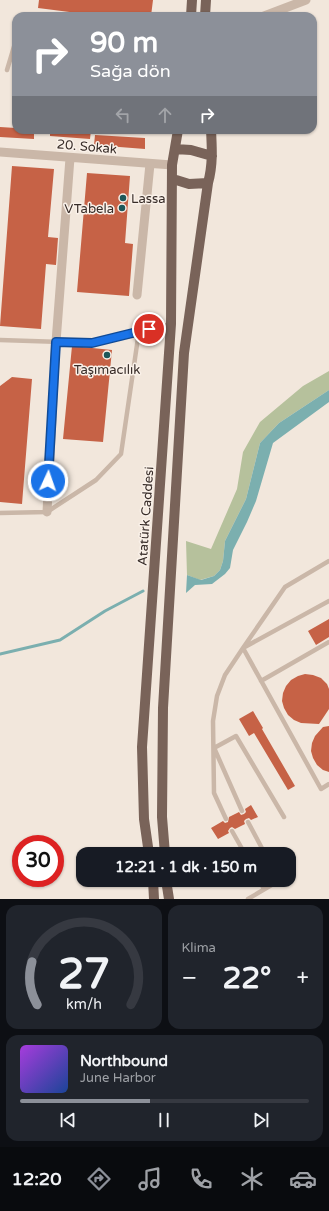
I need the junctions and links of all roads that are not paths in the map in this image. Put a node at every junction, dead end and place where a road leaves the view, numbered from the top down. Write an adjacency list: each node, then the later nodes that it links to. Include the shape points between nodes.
1 (192, 0): 4 (main road)
2 (206, 0): 5 (main road)
3 (306, 0): 6 (street)
4 (191, 12)
5 (205, 12)
6 (274, 12)
7 (12, 53): 8 (lane)
8 (7, 70)
9 (177, 134): 11 (main road)
10 (211, 134): 13 (main road)
11 (175, 149): 13 (main road); 16 (main road)
12 (0, 152): 14 (street, 20. Sokak)
13 (212, 156): 18 (main road)
14 (70, 158): 15 (street, 20. Sokak); 23 (street)
15 (150, 164): 16 (street, 20. Sokak); 19 (street)
16 (172, 165): 17 (main road)
17 (173, 179): 18 (main road, via 189,184); 20 (main road, Atatürk Caddesi)
18 (208, 183): 39 (main road, via 184,353 163,708 162,817)
19 (137, 295)
20 (171, 324): 21 (lane); 38 (main road, Atatürk Caddesi, via 142,747 144,819)
21 (139, 331): 23 (lane, via 92,343); 24 (lane, via 121,454 96,480)
22 (0, 340): 23 (lane)
23 (56, 342): 24 (street)
24 (47, 512): 25 (lane)
25 (0, 513)
26 (328, 563): 29 (lane, via 285,587)
27 (329, 601): 29 (lane)
28 (329, 642): 30 (lane)
29 (243, 648): 30 (lane); 31 (lane, via 225,675 217,696 213,721)
30 (261, 681): 32 (lane, via 321,789)
31 (214, 748): 33 (lane); 34 (lane, via 236,736); 35 (lane, via 214,793)
32 (329, 784)
33 (242, 811)
34 (284, 817)
35 (226, 819)
36 (248, 822): 41 (lane)
37 (232, 831): 40 (lane)
38 (148, 847)
39 (164, 847)
40 (241, 847)
41 (261, 847)
42 (153, 887): 46 (main road)
43 (167, 887): 47 (main road)
44 (268, 887): 45 (lane)
45 (264, 889): 48 (lane)
46 (154, 899)
47 (169, 899)
48 (248, 899)

